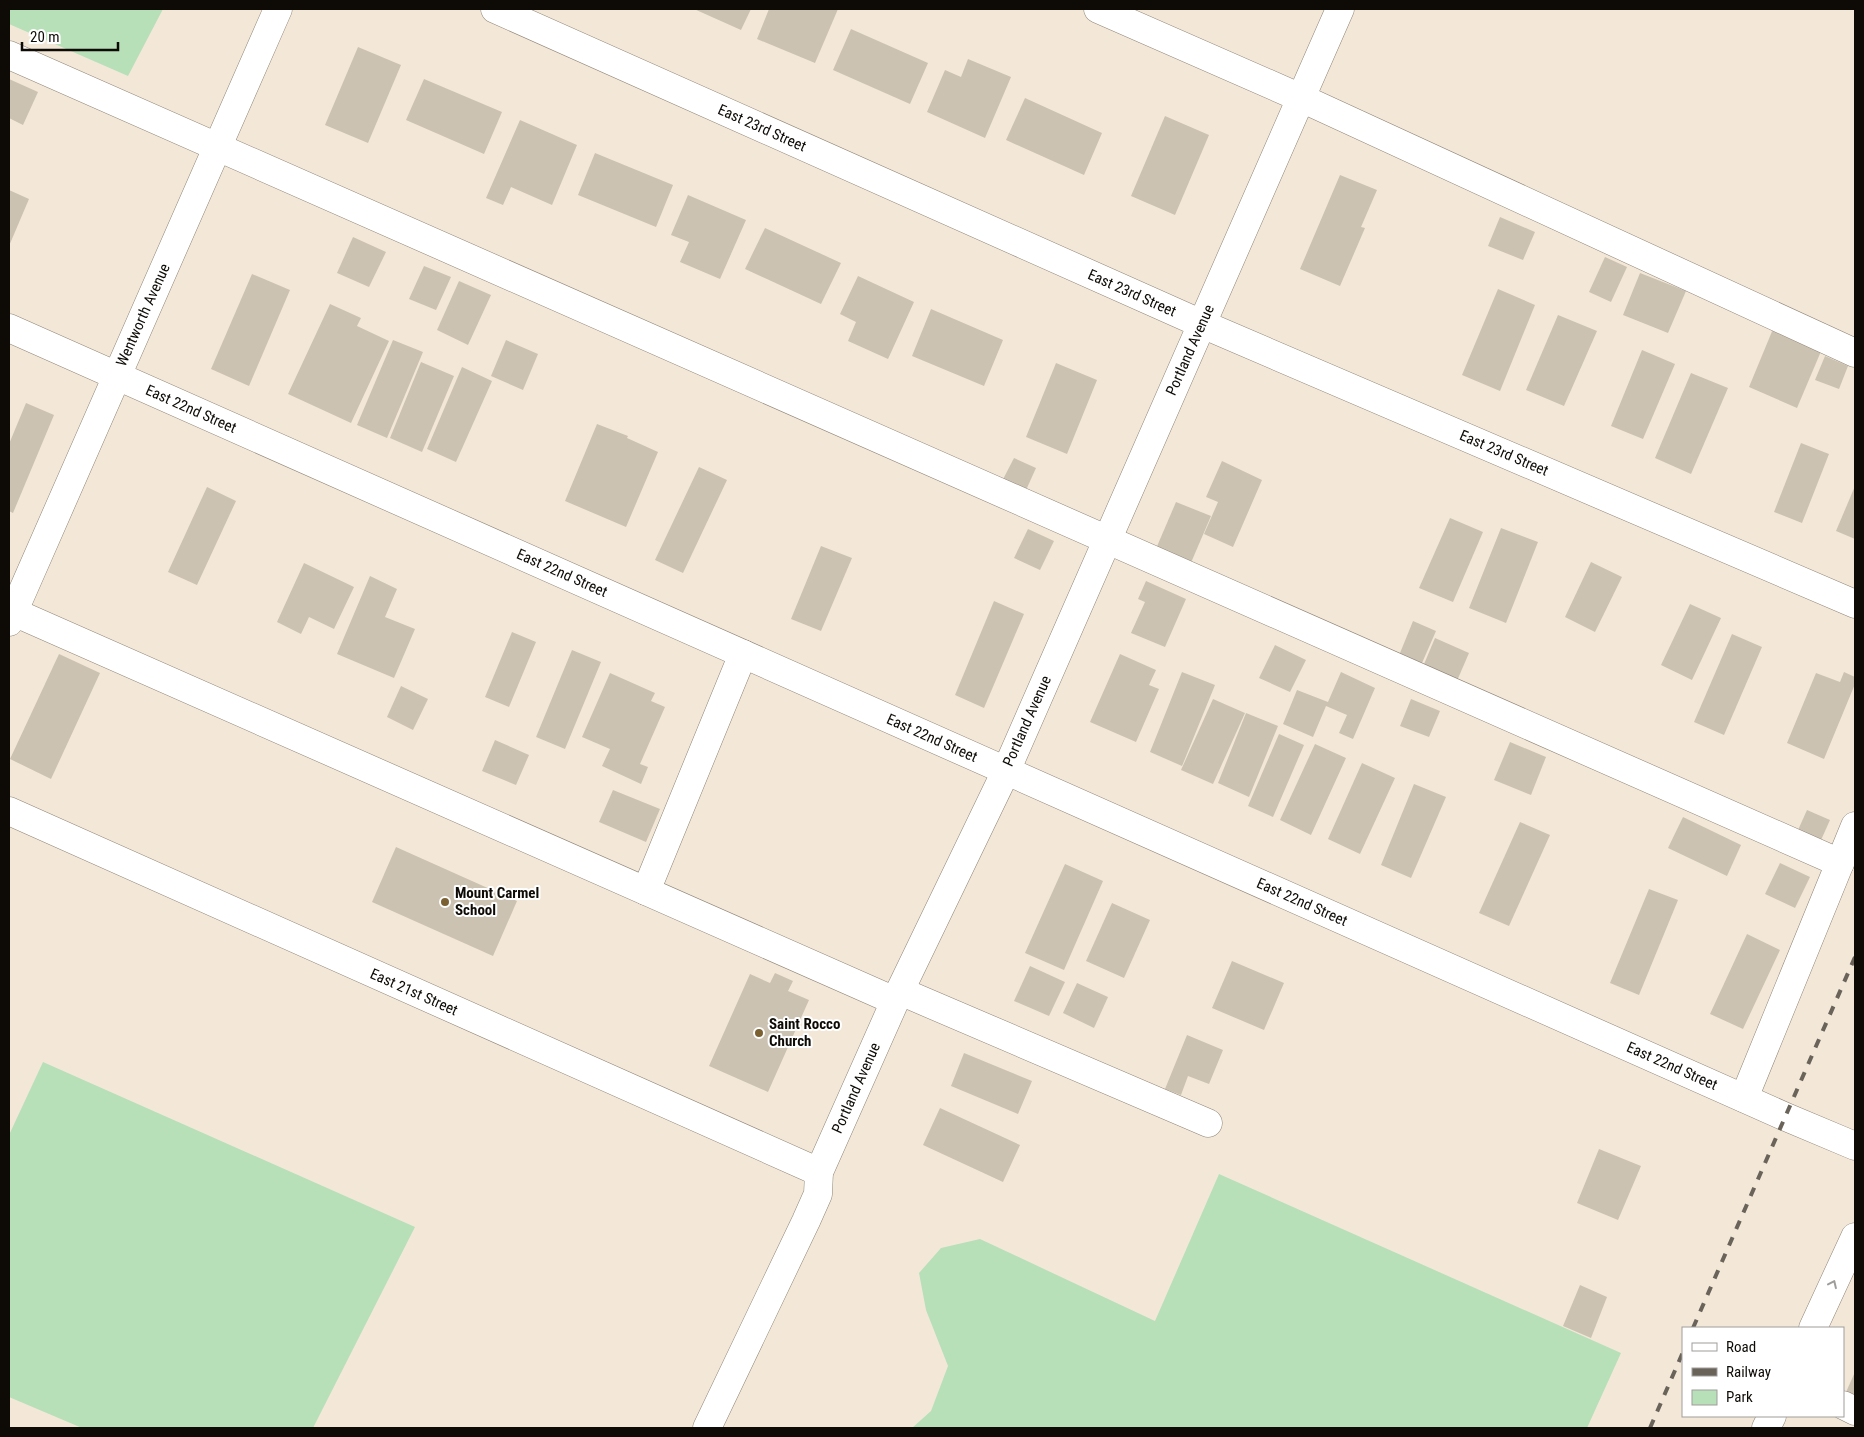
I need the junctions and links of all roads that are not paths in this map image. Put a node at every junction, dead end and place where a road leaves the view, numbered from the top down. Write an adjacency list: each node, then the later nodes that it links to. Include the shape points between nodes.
1 (278, 9): 7 (street, Wentworth Avenue)
2 (495, 9): 8 (street, East 23rd Street)
3 (1098, 9): 6 (street)
4 (1340, 9): 6 (street, Portland Avenue)
5 (9, 55): 7 (street)
6 (1301, 98): 8 (street, Portland Avenue); 10 (street)
7 (217, 147): 11 (street, Wentworth Avenue); 12 (street)
8 (1202, 324): 12 (street, Portland Avenue); 13 (street, East 23rd Street)
9 (9, 328): 11 (street, East 22nd Street)
10 (1855, 353)
11 (116, 376): 14 (street, Wentworth Avenue); 15 (street, East 22nd Street)
12 (1107, 540): 16 (street, Portland Avenue); 19 (street)
13 (1855, 604)
14 (10, 615): 20 (street)
15 (743, 654): 16 (street, East 22nd Street); 20 (street)
16 (1006, 771): 21 (street, Portland Avenue); 22 (street, East 22nd Street)
17 (9, 811): 25 (street, East 21st Street)
18 (1855, 826): 19 (street)
19 (1840, 864): 22 (street)
20 (646, 891): 21 (street)
21 (897, 996): 23 (street); 25 (street, Portland Avenue)
22 (1744, 1098): 24 (street, East 22nd Street)
23 (1208, 1123)
24 (1855, 1146)
25 (819, 1172): 28 (street, Portland Avenue, via 818,1194)
26 (1855, 1237): 27 (street, one-way to 26)
27 (1813, 1327)
28 (706, 1428)

